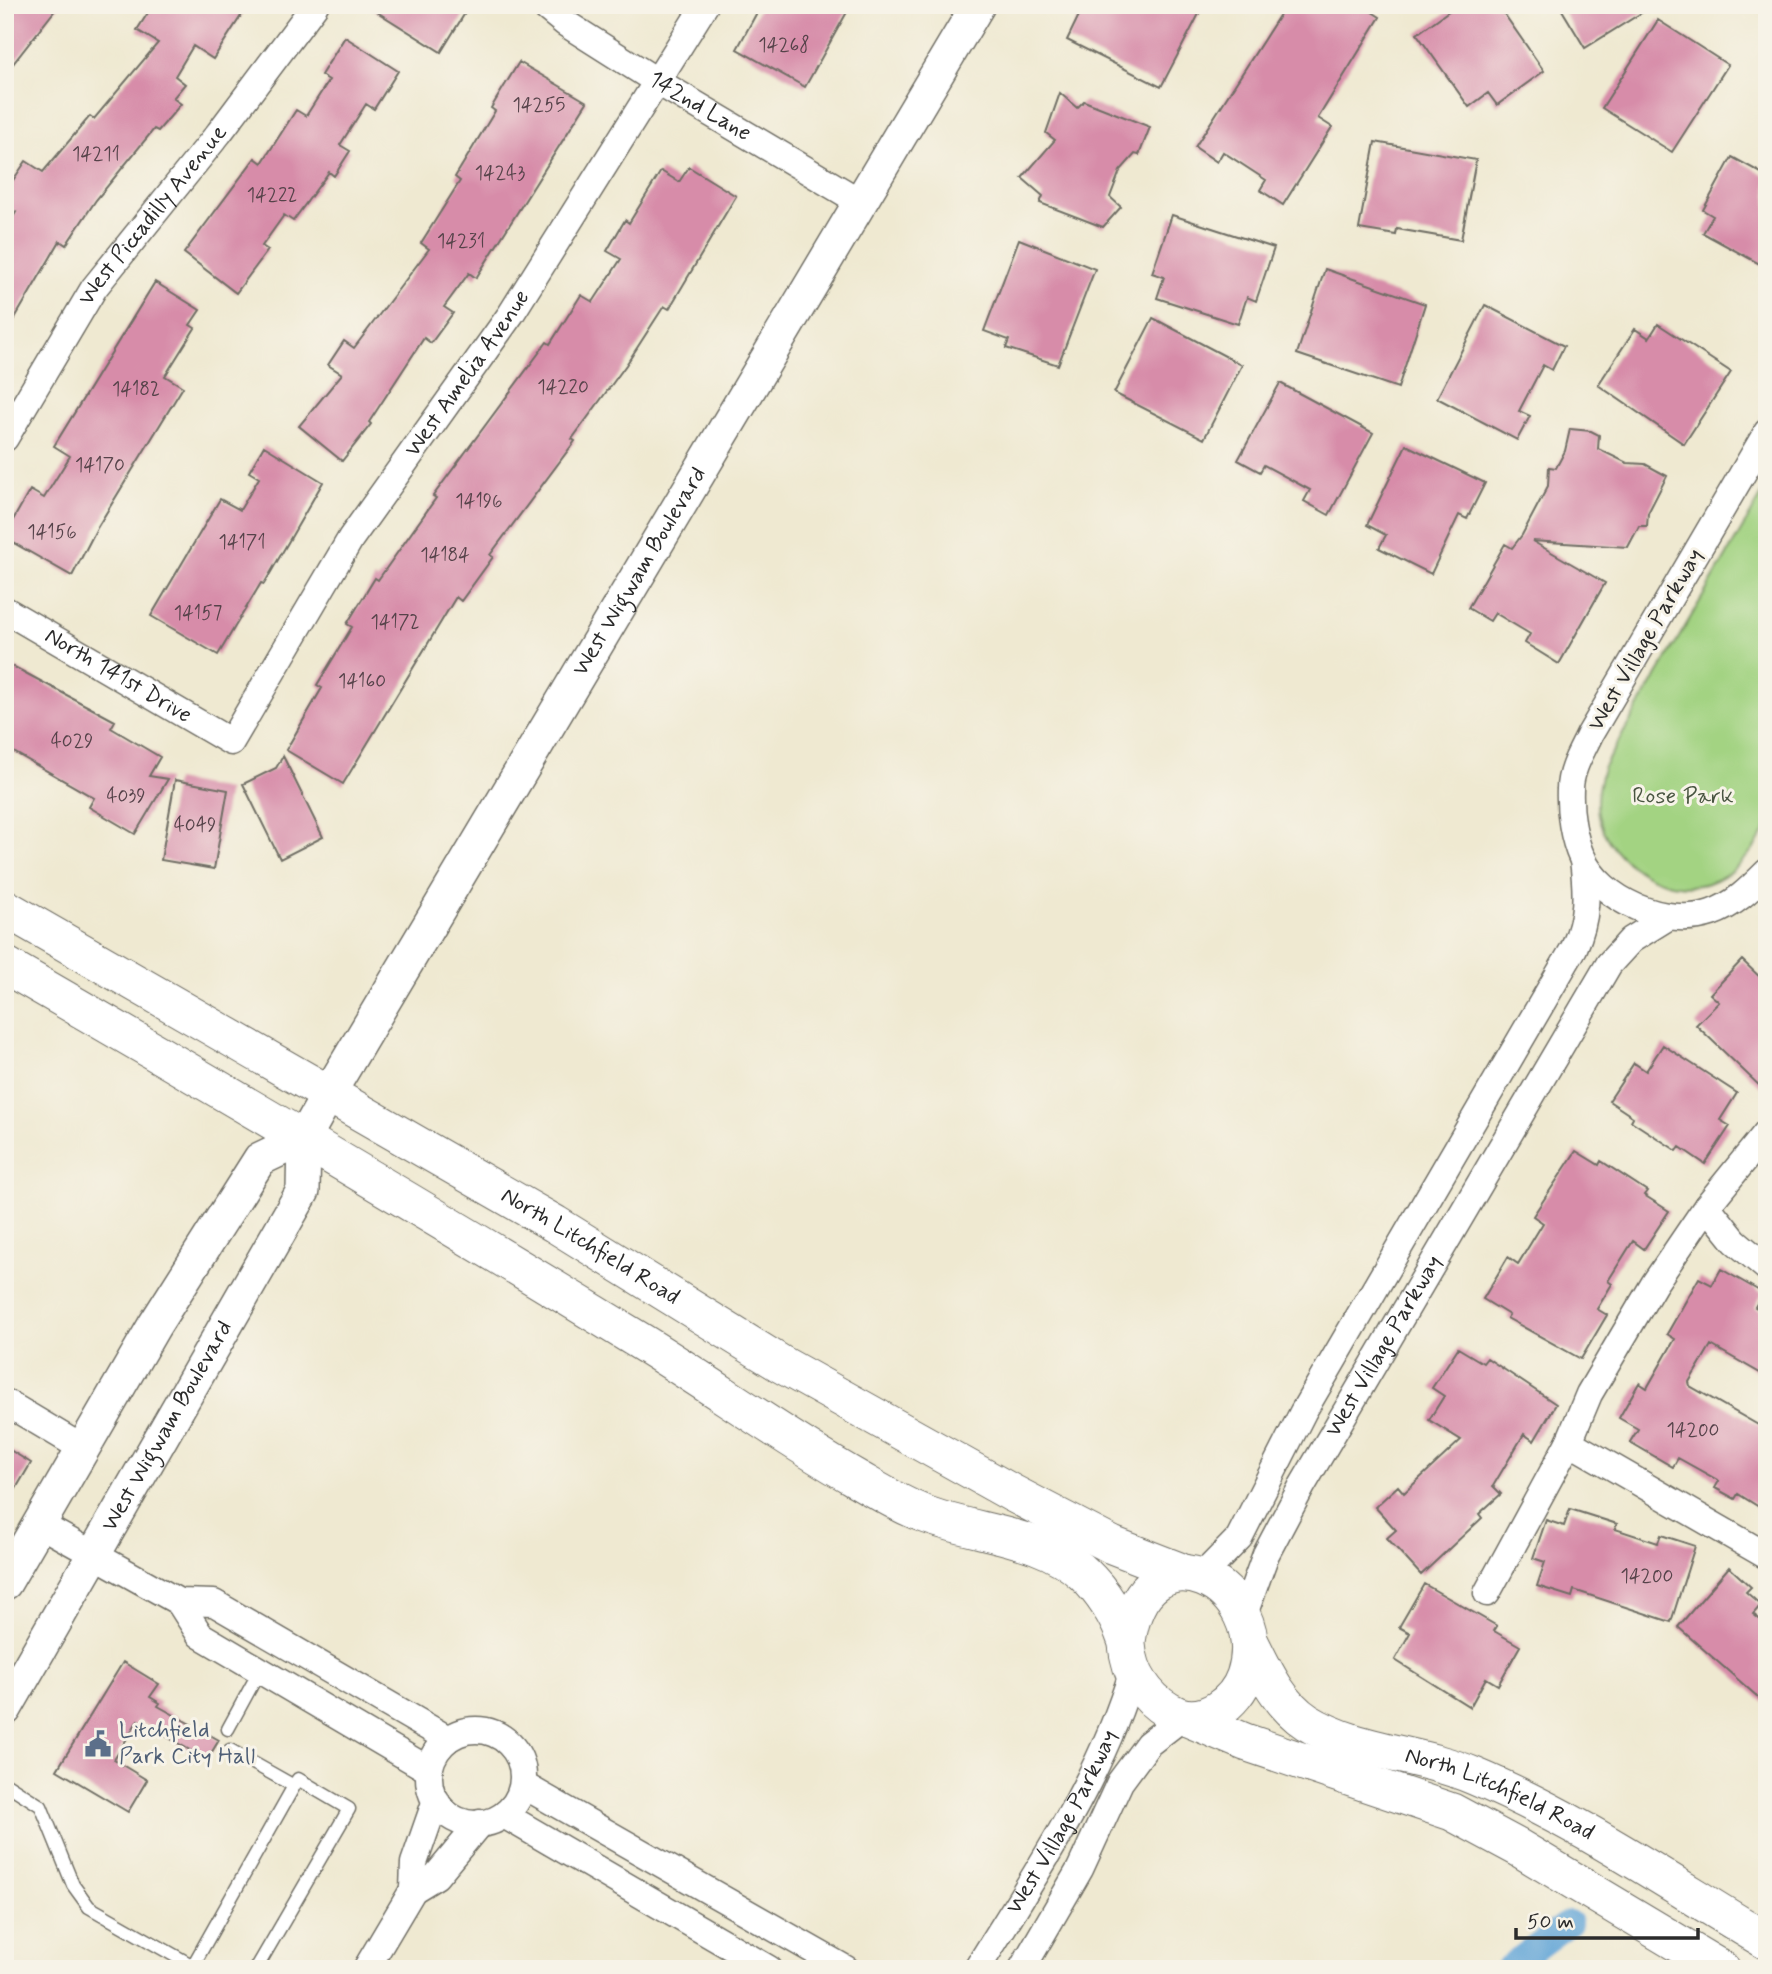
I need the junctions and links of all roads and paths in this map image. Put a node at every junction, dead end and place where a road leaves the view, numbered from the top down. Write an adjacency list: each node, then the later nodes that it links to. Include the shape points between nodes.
1 (316, 5): 8 (street, West Piccadilly Avenue, via 94,288)
2 (542, 5): 5 (street, 142nd Lane)
3 (705, 5): 5 (street, West Amelia Avenue)
4 (978, 5): 6 (street, West Wigwam Boulevard)
5 (658, 82): 6 (street, 142nd Lane); 10 (street, West Amelia Avenue, via 511,314 351,538)
6 (862, 203): 18 (street, West Wigwam Boulevard)
7 (1767, 432): 11 (street, West Village Parkway, via 1576,761 1570,787 1573,828)
8 (5, 438)
9 (5, 610): 10 (street, North 141st Drive)
10 (231, 742)
11 (1583, 859): 14 (street, West Village Parkway, via 1600,884 1636,907); 16 (street, West Village Parkway, via 1588,901 1584,926)
12 (1767, 872): 14 (street, West Village Parkway, via 1744,896 1710,913)
13 (5, 908): 18 (main road, North Litchfield Road)
14 (1668, 916): 17 (street, West Village Parkway, via 1631,940 1609,964)
15 (5, 965): 20 (main road)
16 (1506, 1064): 17 (street); 29 (street, West Village Parkway, via 1303,1412 1239,1538)
17 (1539, 1082): 33 (street, West Village Parkway, via 1266,1553)
18 (329, 1093): 20 (street, West Wigwam Boulevard); 29 (main road, North Litchfield Road, via 545,1218 793,1371 1112,1545)
19 (1767, 1132): 21 (street)
20 (304, 1138): 25 (street, via 260,1159); 27 (street, West Wigwam Boulevard, via 303,1191); 34 (main road, via 885,1495 919,1513 1058,1554 1102,1592)
21 (1707, 1206): 22 (street, via 1735,1241); 24 (street, via 1588,1394)
22 (1767, 1268)
23 (5, 1402): 25 (street)
24 (1569, 1442): 28 (street); 31 (street)
25 (82, 1448): 26 (street)
26 (39, 1524): 27 (street); 30 (street)
27 (94, 1555): 32 (street); 36 (street, West Wigwam Boulevard)
28 (1767, 1556)
29 (1190, 1574): 33 (main road, via 1220,1587); 34 (main road, via 1159,1580 1143,1595 1130,1617)
30 (5, 1583)
31 (1487, 1593)
32 (179, 1602): 35 (street, via 200,1635); 39 (street, via 214,1603)
33 (1246, 1629): 37 (main road, via 1244,1677 1234,1697 1212,1713); 48 (main road, North Litchfield Road, via 1278,1694 1305,1720 1331,1735 1471,1774 1539,1805)
34 (1130, 1656): 37 (main road, via 1150,1698); 54 (street, West Village Parkway, via 1104,1755)
35 (260, 1671): 38 (lane); 41 (street)
36 (5, 1709)
37 (1187, 1718): 55 (street, West Village Parkway, via 1148,1744 1120,1782 1080,1869); 56 (main road, North Litchfield Road, via 1452,1812)
38 (228, 1729)
39 (448, 1739): 41 (street); 43 (street, via 477,1730 501,1737 521,1763)
40 (230, 1750): 44 (lane)
41 (429, 1770): 45 (street)
42 (5, 1783): 49 (lane, via 41,1806 73,1885 89,1907)
43 (523, 1784): 46 (street, via 514,1805); 53 (street)
44 (293, 1786): 49 (lane); 50 (lane, via 298,1779 349,1808)
45 (436, 1800): 46 (street, via 454,1818); 47 (street, via 414,1863)
46 (492, 1819): 47 (street, via 436,1876); 52 (street)
47 (413, 1890): 51 (street)
48 (1767, 1941)
49 (192, 1967)
50 (256, 1969)
51 (366, 1969)
52 (769, 1969)
53 (846, 1969)
54 (977, 1969)
55 (1022, 1969)
56 (1721, 1969)

